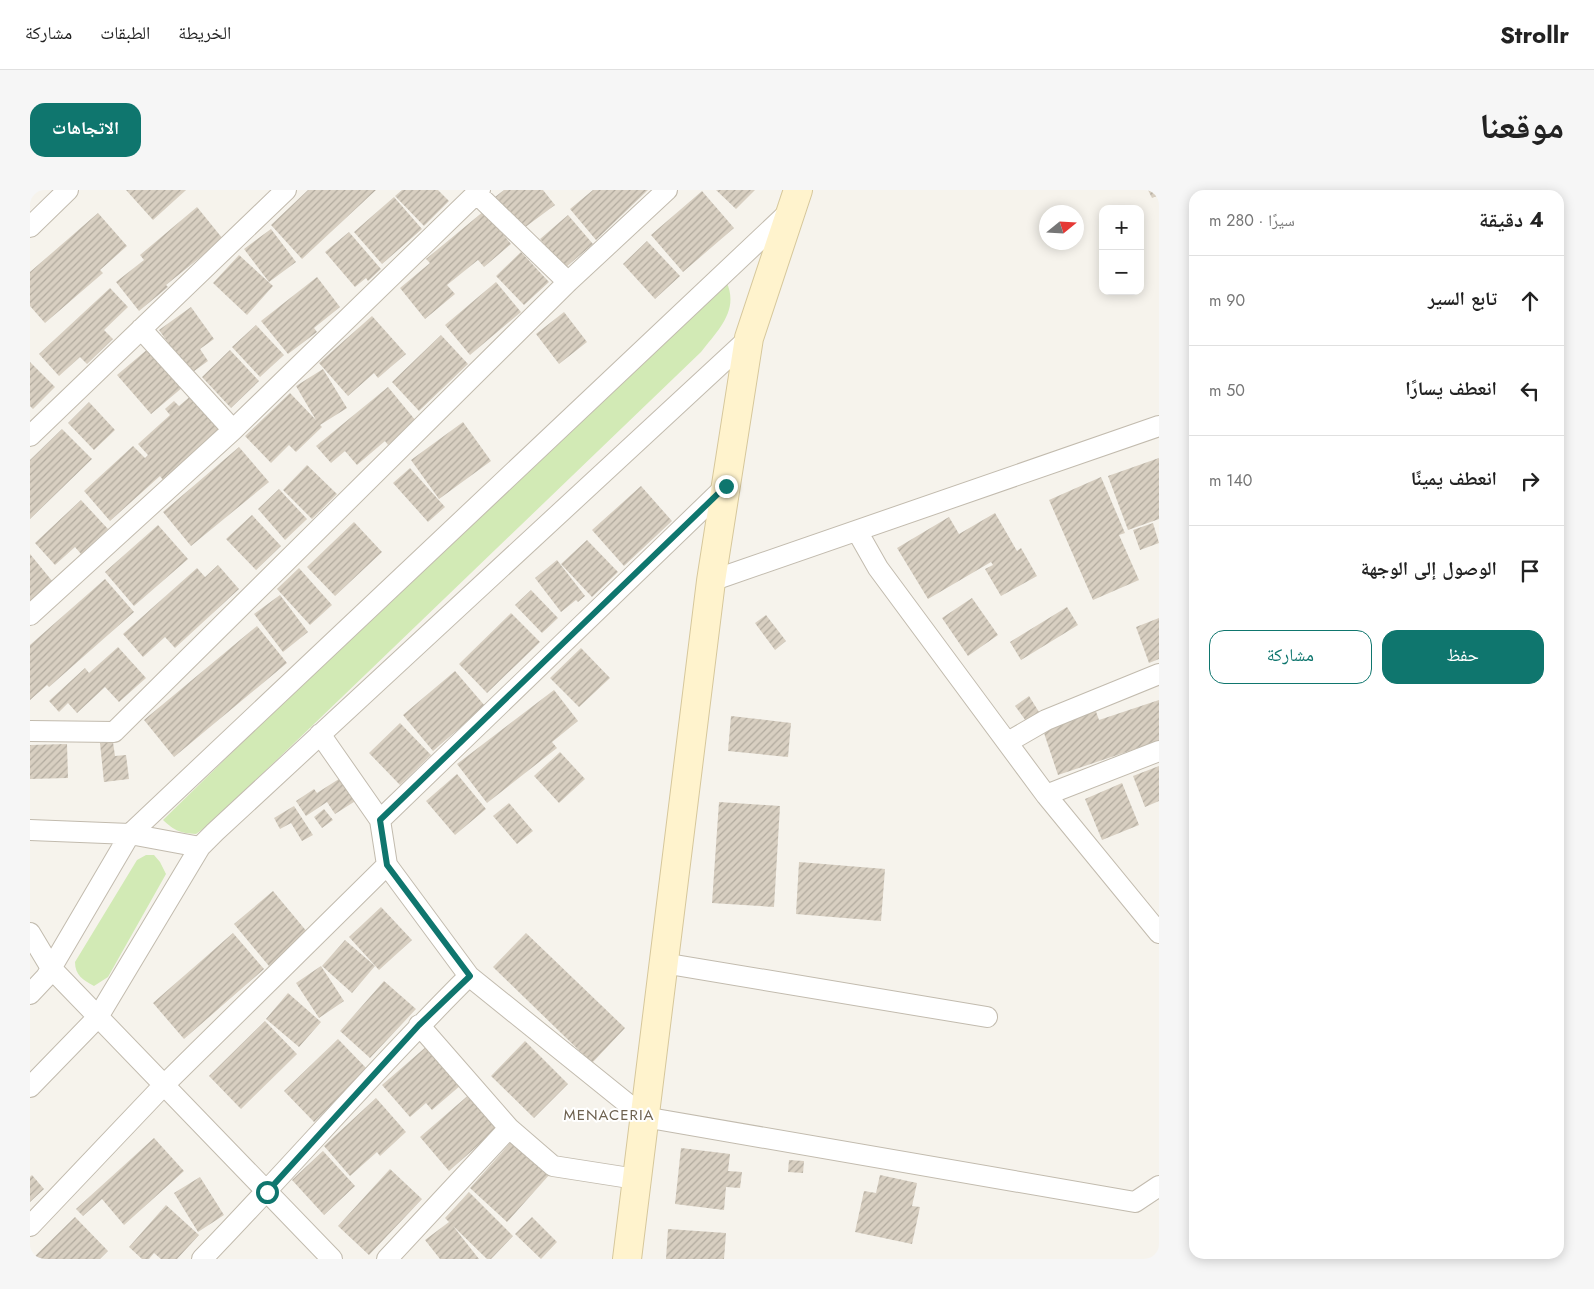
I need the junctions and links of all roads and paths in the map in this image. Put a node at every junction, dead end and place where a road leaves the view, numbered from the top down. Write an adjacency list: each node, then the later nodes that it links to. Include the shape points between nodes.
1 (68, 190): 6 (street)
2 (286, 190): 8 (street)
3 (667, 190): 7 (street)
4 (478, 192): 7 (street); 11 (street)
5 (795, 200): 9 (street); 25 (street)
6 (30, 227)
7 (568, 282): 18 (street, via 114,732)
8 (141, 329): 11 (street); 12 (street)
9 (749, 338): 13 (street); 19 (street)
10 (1159, 426): 14 (street)
11 (233, 430): 16 (street)
12 (30, 436)
13 (726, 486): 15 (street); 23 (street)
14 (857, 531): 15 (street); 20 (street, via 878,568)
15 (711, 581): 30 (street)
16 (30, 615)
17 (1159, 674): 20 (street, via 1046,720)
18 (30, 731)
19 (320, 734): 23 (street); 26 (street)
20 (1008, 742): 22 (street)
21 (1159, 751): 22 (street)
22 (1046, 795): 28 (street)
23 (380, 820): 27 (street)
24 (30, 830): 25 (street)
25 (130, 834): 26 (street); 31 (street)
26 (200, 847): 35 (street)
27 (387, 865): 32 (street); 39 (street)
28 (1156, 925)
29 (30, 933): 31 (street)
30 (663, 963): 36 (street); 40 (street)
31 (51, 968): 33 (street); 34 (street); 35 (street)
32 (470, 976): 37 (street); 40 (street)
33 (30, 977)
34 (30, 994)
35 (98, 1017): 38 (street); 39 (street)
36 (987, 1017)
37 (419, 1025): 41 (street); 44 (street)
38 (30, 1086)
39 (163, 1086): 44 (street); 45 (street)
40 (644, 1117): 42 (street); 43 (street, via 1135,1202)
41 (509, 1128): 42 (street, via 552,1166); 48 (street)
42 (636, 1178): 49 (street)
43 (1159, 1186)
44 (267, 1192): 46 (street); 47 (street)
45 (30, 1226)
46 (202, 1259)
47 (332, 1259)
48 (386, 1259)
49 (627, 1259)

